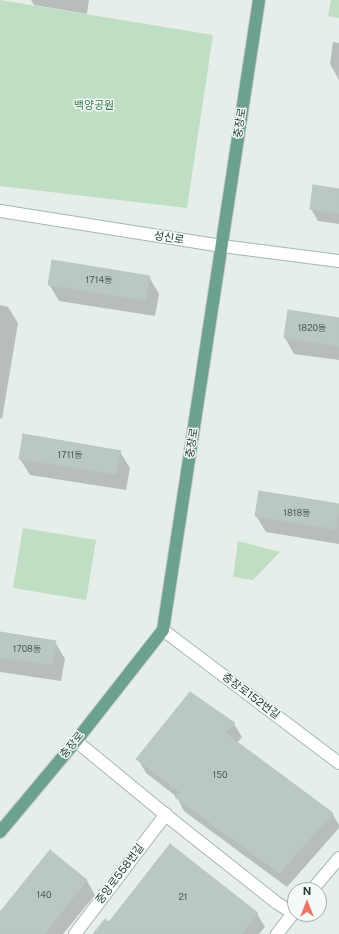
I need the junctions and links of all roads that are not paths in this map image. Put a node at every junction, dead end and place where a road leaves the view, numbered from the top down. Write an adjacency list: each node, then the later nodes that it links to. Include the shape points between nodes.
1 (259, 0): 3 (main road, 충장로)
2 (0, 211): 3 (street, 성신로)
3 (222, 246): 4 (street, 성신로); 5 (main road, 충장로)
4 (339, 261)
5 (163, 630): 6 (main road, 충장로); 7 (street, 충장로152번길)
6 (76, 741): 8 (street); 9 (main road, 충장로)
7 (339, 763)
8 (166, 814): 12 (street); 14 (street, 중앙로558번길)
9 (0, 832)
10 (339, 858): 11 (street)
11 (319, 882)
12 (287, 908)
13 (287, 921): 15 (street)
14 (75, 934)
15 (277, 934)

